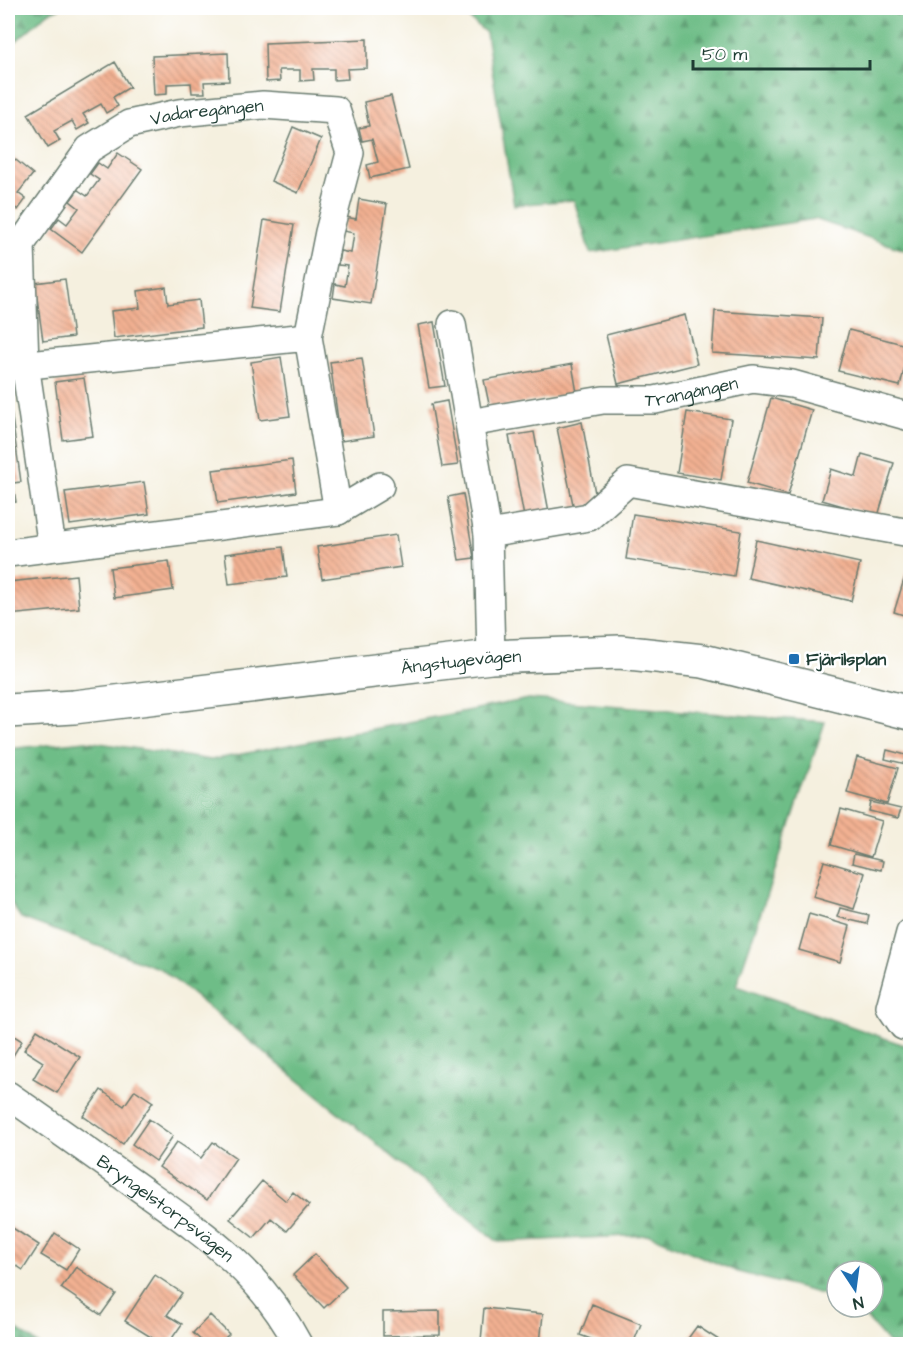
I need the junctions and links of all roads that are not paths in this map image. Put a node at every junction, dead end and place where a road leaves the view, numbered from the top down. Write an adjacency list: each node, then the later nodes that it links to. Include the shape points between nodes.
1 (452, 324): 5 (street)
2 (308, 337): 3 (street); 3 (street, Vadaregången, via 350,153 336,110 263,105 189,112 129,124 89,149 21,244); 7 (street, Vadaregången)
3 (16, 366): 10 (street, Vadaregången)
4 (910, 417): 5 (street, Trangången, via 792,384 753,379 655,400 603,400)
5 (469, 423): 9 (street)
6 (380, 486): 7 (street)
7 (338, 511): 10 (street)
8 (910, 533): 9 (street, via 628,482 589,517)
9 (488, 534): 12 (street)
10 (52, 547): 11 (street)
11 (8, 553)
12 (491, 657): 13 (street, Ängstugevägen, via 74,707); 14 (street, Ängstugevägen, via 620,652 704,662)
13 (8, 711)
14 (910, 713)
15 (910, 933): 16 (street, via 890,1007 903,1026)
16 (910, 1028)
17 (8, 1095): 18 (street, Bryngelstorpsvägen, via 217,1243 283,1316)
18 (298, 1344)

